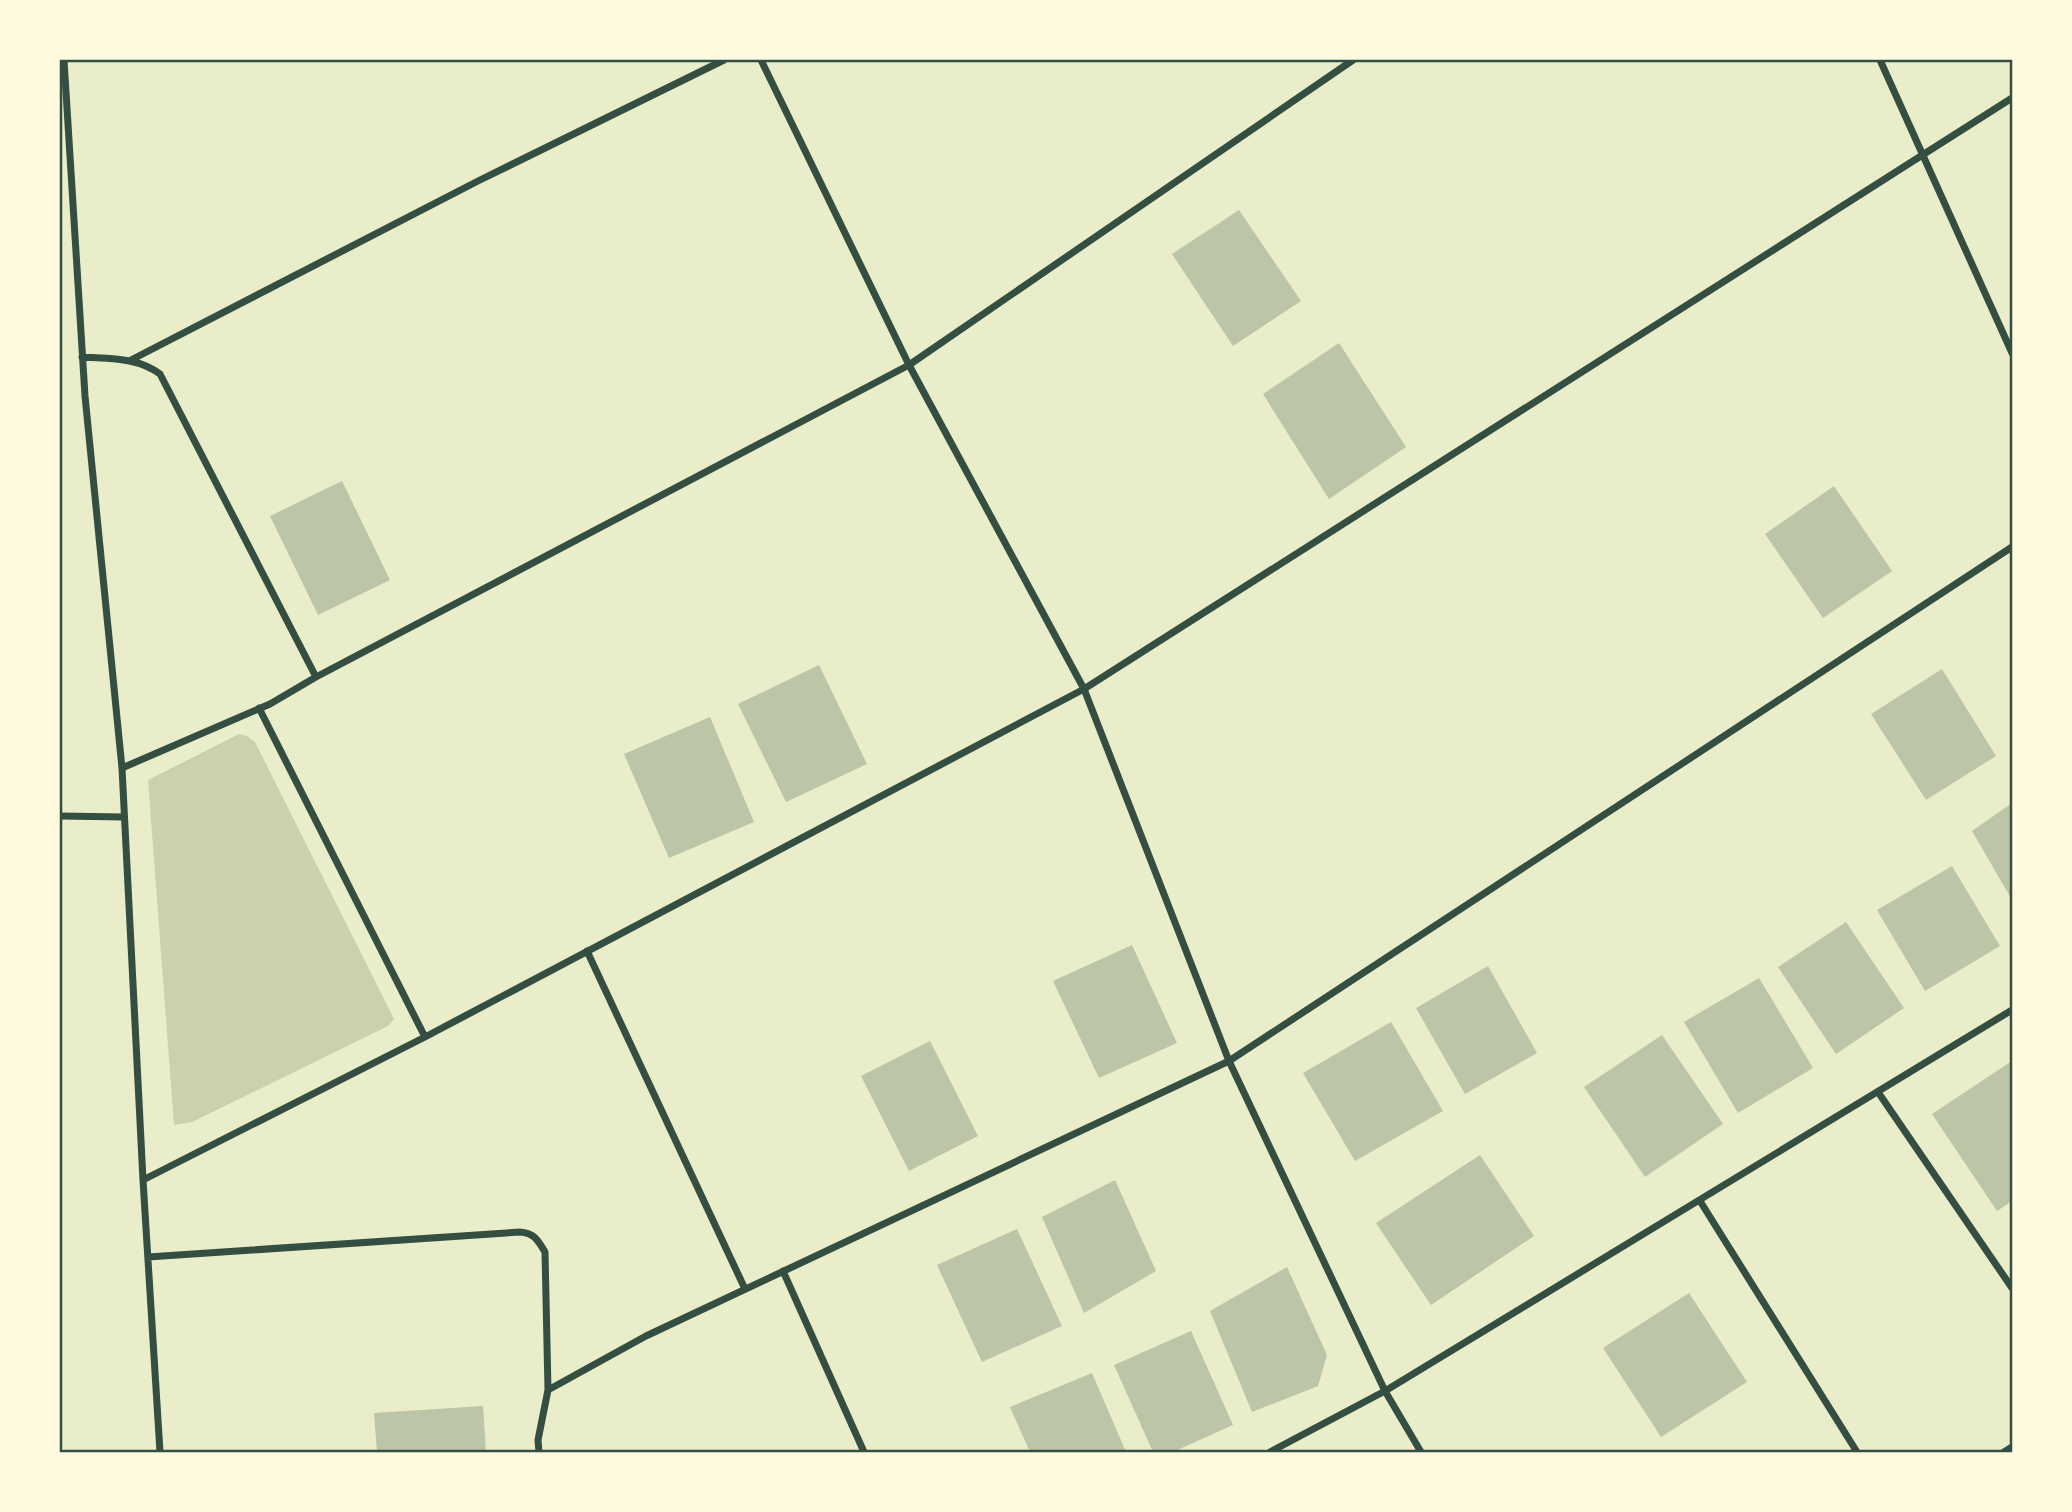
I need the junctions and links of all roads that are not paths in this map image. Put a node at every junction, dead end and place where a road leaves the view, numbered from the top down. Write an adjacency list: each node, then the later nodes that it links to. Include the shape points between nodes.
1 (64, 60): 9 (street)
2 (724, 60): 10 (street)
3 (761, 60): 11 (street)
4 (1353, 60): 11 (street)
5 (1880, 60): 7 (street)
6 (2012, 98): 7 (street)
7 (1922, 156): 8 (street); 14 (street)
8 (2012, 353)
9 (82, 357): 10 (street); 16 (street)
10 (131, 360): 13 (street, via 160,374 170,391)
11 (909, 365): 13 (street); 14 (street)
12 (2012, 547): 22 (street)
13 (316, 677): 15 (street)
14 (1084, 689): 19 (street); 22 (street)
15 (259, 708): 16 (street); 21 (street)
16 (122, 768): 18 (street)
17 (60, 816): 18 (street)
18 (123, 817): 24 (street)
19 (587, 951): 21 (street); 29 (street)
20 (2012, 1010): 23 (street)
21 (425, 1037): 24 (street)
22 (1229, 1061): 27 (street); 31 (street)
23 (1878, 1092): 25 (street); 28 (street)
24 (143, 1180): 26 (street)
25 (1700, 1201): 31 (street); 38 (street)
26 (148, 1257): 30 (street, via 530,1233 545,1252); 33 (street)
27 (783, 1271): 29 (street); 35 (street)
28 (2012, 1288)
29 (745, 1289): 30 (street)
30 (548, 1390): 34 (street)
31 (1385, 1391): 36 (street); 37 (street)
32 (2012, 1447): 39 (street)
33 (160, 1452)
34 (539, 1452)
35 (864, 1452)
36 (1270, 1452)
37 (1421, 1452)
38 (1857, 1452)
39 (2004, 1452)

